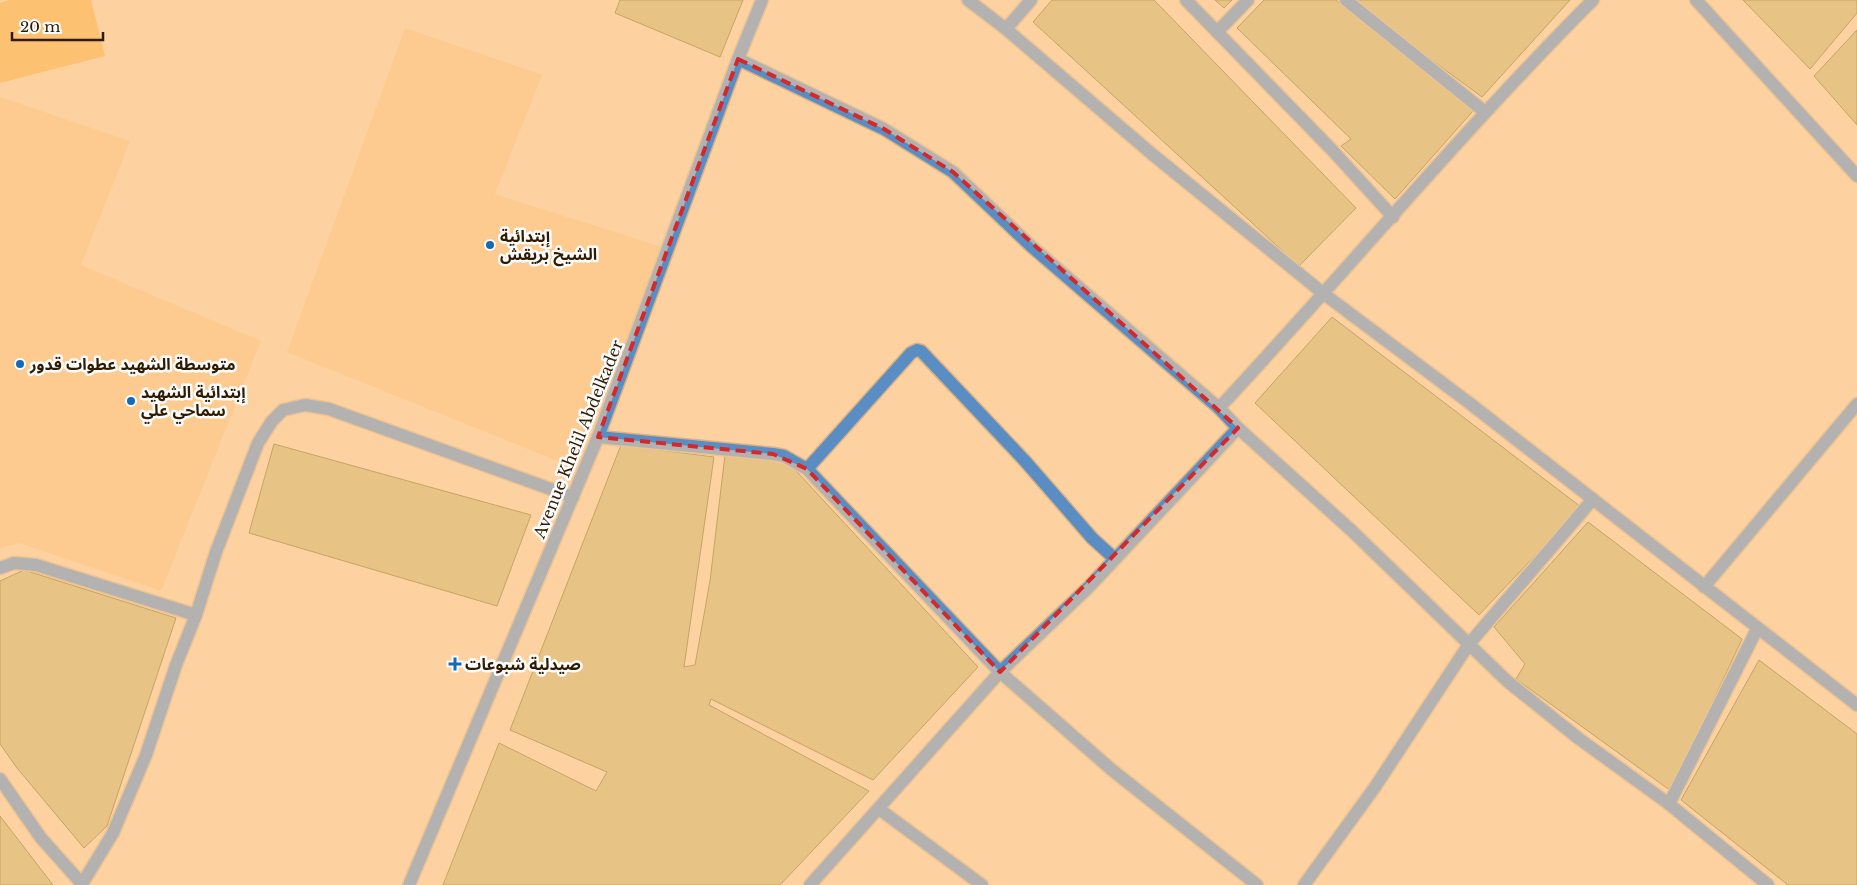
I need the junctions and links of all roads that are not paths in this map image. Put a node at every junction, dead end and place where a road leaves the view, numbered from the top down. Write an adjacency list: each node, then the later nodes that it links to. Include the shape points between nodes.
1 (762, 0): 11 (street, Avenue Khelil Abdelkader)
2 (968, 0): 9 (street)
3 (1031, 0): 9 (street)
4 (1186, 0): 10 (street)
5 (1248, 0): 10 (street)
6 (1346, 0): 12 (street)
7 (1593, 0): 12 (street)
8 (1696, 0): 13 (street)
9 (1006, 28): 15 (street, via 1152,154)
10 (1217, 32): 14 (street)
11 (738, 59): 17 (street, via 884,129 953,172 1031,246); 19 (street, Avenue Khelil Abdelkader)
12 (1485, 112): 14 (street)
13 (1857, 176)
14 (1393, 217): 15 (street)
15 (1324, 294): 17 (street); 22 (street)
16 (1857, 404): 25 (street)
17 (1220, 408): 18 (street)
18 (1238, 428): 23 (street); 28 (street, via 1352,531)
19 (598, 437): 20 (street, via 773,454 784,456); 21 (street, Avenue Khelil Abdelkader)
20 (807, 469): 23 (street, via 911,353 921,351); 29 (street)
21 (574, 497): 26 (street, via 329,409 304,405 283,410 272,420 258,443 216,552); 35 (street, Avenue Khelil Abdelkader)
22 (1593, 499): 25 (street); 28 (street)
23 (1115, 559): 29 (street)
24 (0, 568): 26 (street, via 14,563 36,565)
25 (1704, 587): 27 (street)
26 (196, 616): 34 (street, via 124,809)
27 (1757, 628): 30 (street); 32 (street)
28 (1469, 644): 32 (street, via 1507,681 1578,738); 39 (street)
29 (1000, 672): 33 (street); 38 (street, via 1112,770)
30 (1857, 705)
31 (0, 779): 34 (street, via 42,838)
32 (1669, 804): 40 (street)
33 (879, 808): 36 (street); 37 (street)
34 (82, 884)
35 (409, 885)
36 (810, 885)
37 (982, 885)
38 (1257, 885)
39 (1304, 885)
40 (1768, 885)

